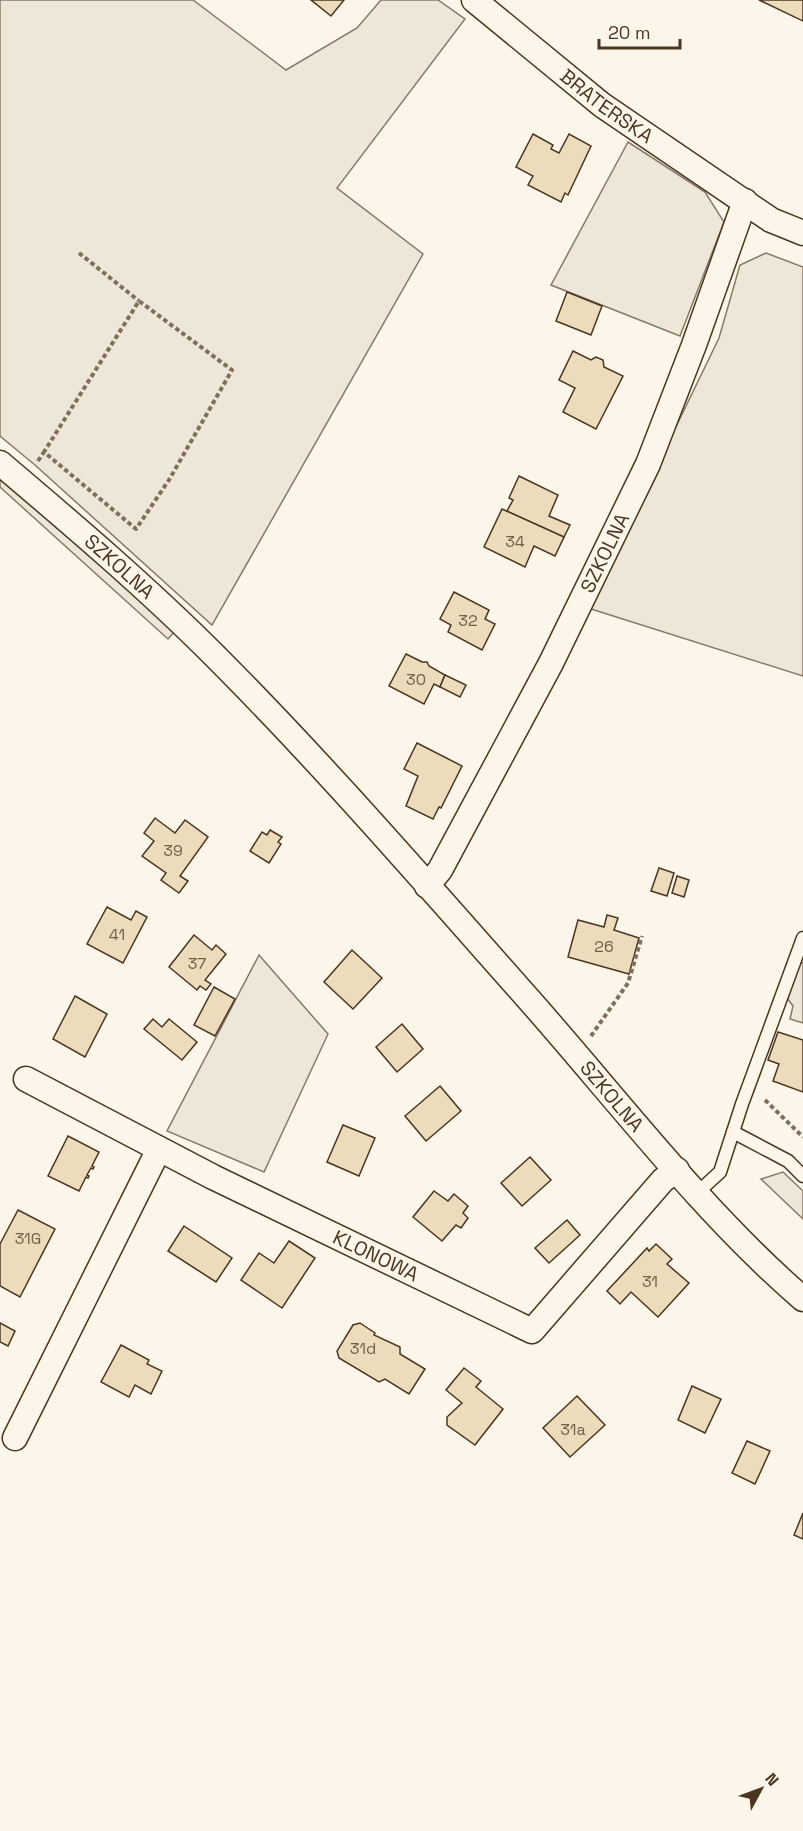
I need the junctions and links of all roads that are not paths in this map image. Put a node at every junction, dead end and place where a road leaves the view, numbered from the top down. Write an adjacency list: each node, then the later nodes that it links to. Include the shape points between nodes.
1 (474, 0): 2 (street, BRATERSKA, via 602,105)
2 (745, 201): 3 (street, BRATERSKA, via 771,220); 5 (street, SZKOLNA, via 648,464 551,663 437,876)
3 (803, 234)
4 (0, 463): 5 (street, SZKOLNA, via 66,518 210,651)
5 (427, 886): 10 (street, SZKOLNA)
6 (803, 938): 8 (lane)
7 (26, 1078): 9 (street, KLONOWA)
8 (734, 1132): 11 (lane, via 788,1161); 12 (lane, via 720,1172)
9 (159, 1149): 10 (street, KLONOWA, via 532,1331 663,1180); 14 (street)
10 (677, 1170): 12 (street, SZKOLNA)
11 (803, 1176)
12 (698, 1193): 13 (street, SZKOLNA, via 768,1269)
13 (803, 1299)
14 (15, 1438)

